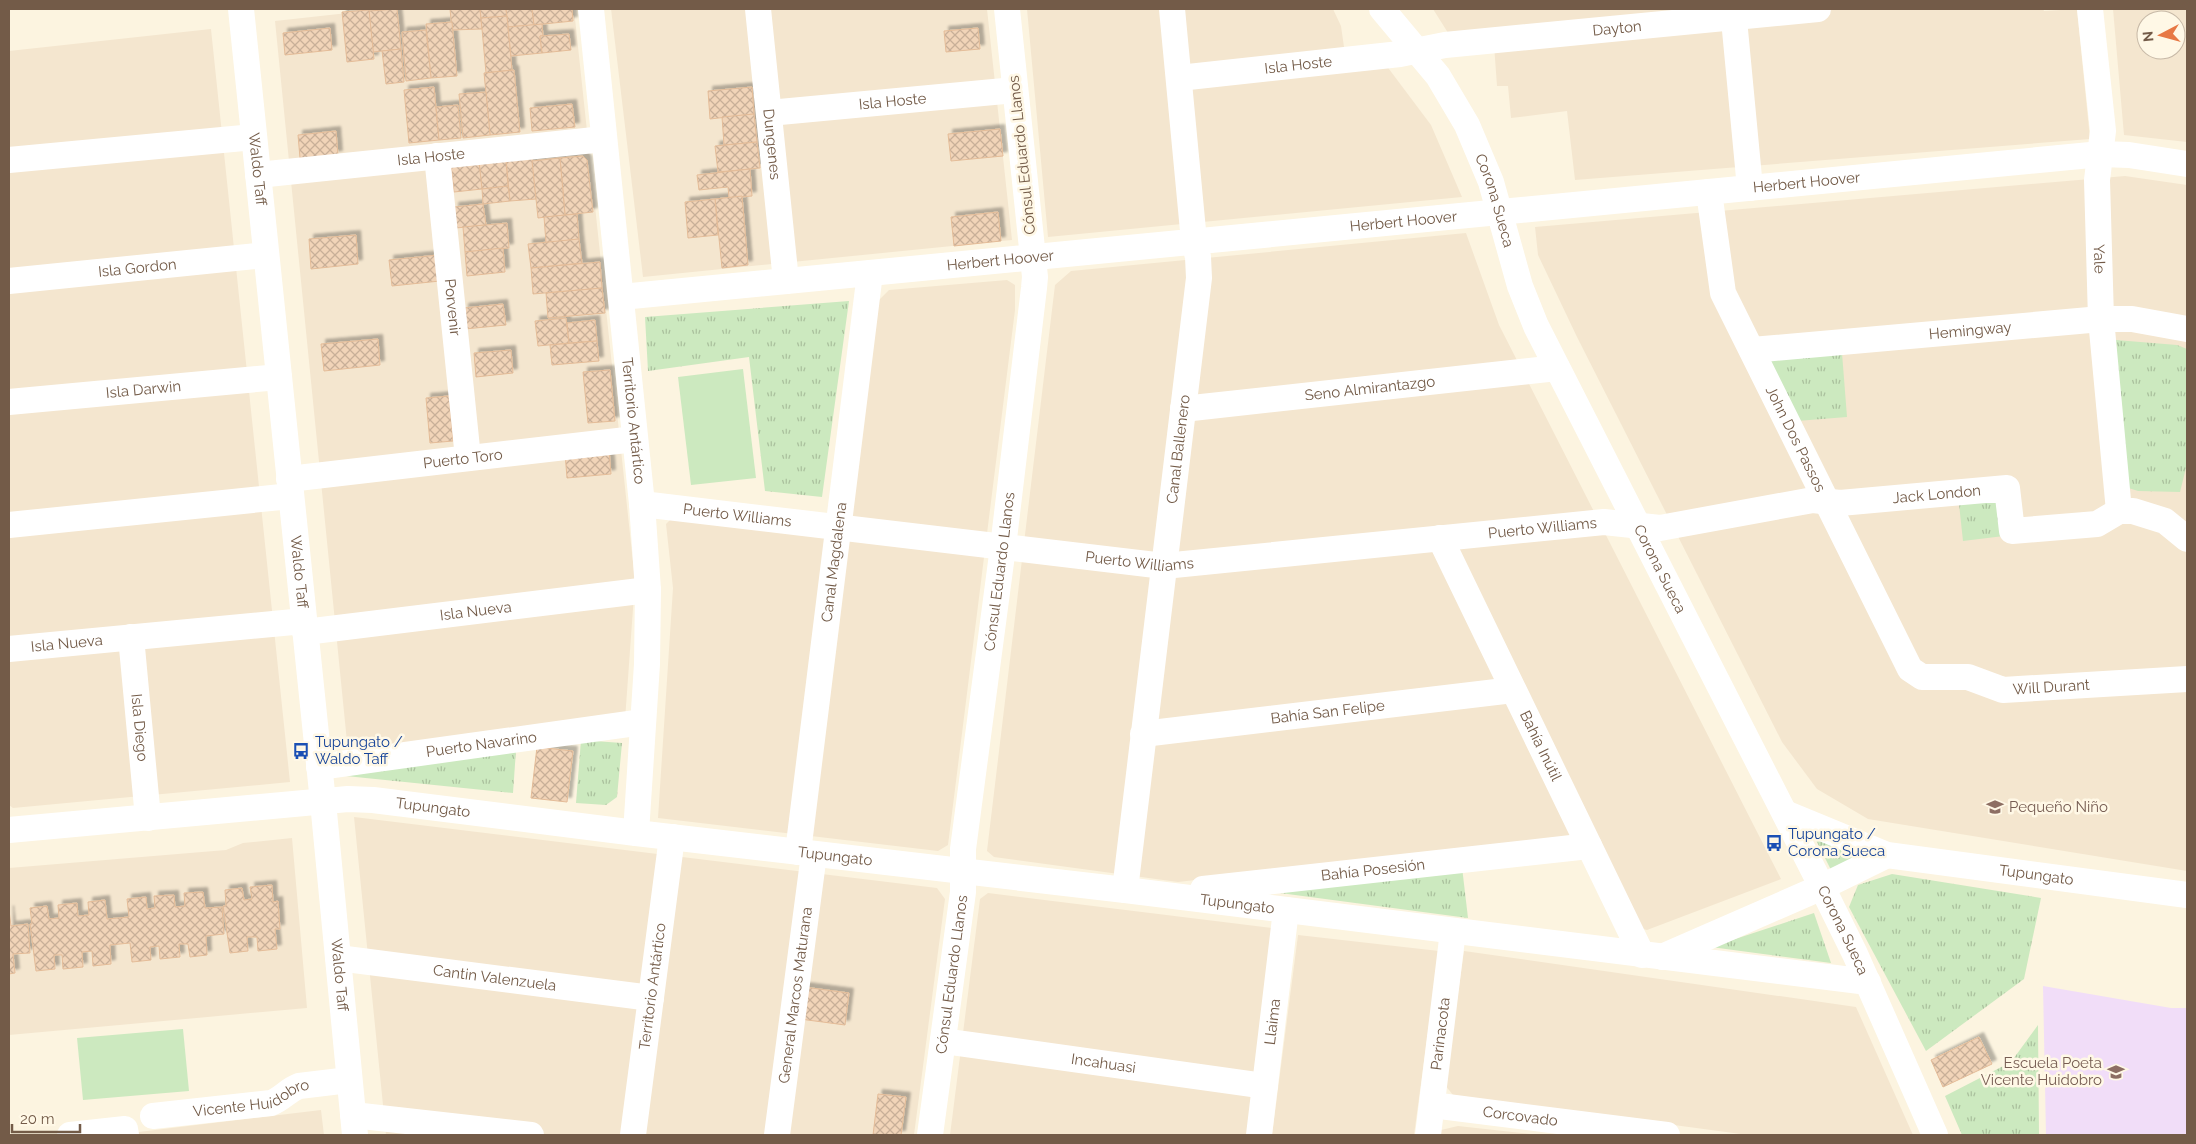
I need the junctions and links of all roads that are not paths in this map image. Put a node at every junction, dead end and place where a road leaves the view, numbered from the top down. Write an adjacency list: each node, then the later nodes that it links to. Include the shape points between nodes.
1 (241, 9): 14 (street, Waldo Taff)
2 (591, 9): 15 (street, Territorio Antártico)
3 (758, 9): 13 (street, Dungenes)
4 (1007, 9): 12 (street, Cónsul Eduardo Llanos)
5 (1172, 9): 11 (street, Canal Ballenero)
6 (1382, 9): 10 (street, Corona Sueca)
7 (1818, 9): 9 (street, Dayton)
8 (2090, 9): 16 (street, Yale, via 2103,131)
9 (1733, 13): 10 (street, Dayton, via 1445,45); 21 (street)
10 (1418, 51): 11 (street, Isla Hoste); 23 (street, Corona Sueca, via 1438,76 1466,125 1491,182)
11 (1178, 78): 24 (street, Canal Ballenero)
12 (1015, 90): 13 (street, Isla Hoste); 26 (street, Cónsul Eduardo Llanos)
13 (769, 113): 29 (street, Dungenes)
14 (254, 138): 18 (street); 20 (street, Waldo Taff)
15 (604, 139): 17 (street, Isla Hoste); 30 (street, Territorio Antártico)
16 (2101, 154): 19 (street, Herbert Hoover); 21 (street, Herbert Hoover); 31 (street, Yale, via 2097,180)
17 (437, 156): 20 (street, Isla Hoste); 39 (street, Porvenir)
18 (9, 160)
19 (2187, 164)
20 (258, 175): 25 (street, Waldo Taff)
21 (1750, 188): 22 (street, Herbert Hoover)
22 (1709, 192): 23 (street, Herbert Hoover); 33 (street, John Dos Passos, via 1723,293)
23 (1500, 212): 24 (street, Herbert Hoover); 34 (street, Corona Sueca, via 1527,306)
24 (1194, 241): 26 (street, Herbert Hoover); 37 (street, Canal Ballenero, via 1199,278)
25 (266, 255): 28 (street, Isla Gordon); 35 (street, Waldo Taff)
26 (1033, 256): 27 (street, Herbert Hoover); 49 (street, Cónsul Eduardo Llanos, via 1034,288)
27 (870, 273): 29 (street, Herbert Hoover); 46 (street, Canal Magdalena)
28 (9, 281)
29 (786, 281): 30 (street, Herbert Hoover)
30 (621, 297): 38 (street, Territorio Antártico)
31 (2101, 319): 32 (street, Hemingway, via 2132,319); 33 (street, Hemingway); 43 (street, Yale)
32 (2187, 329)
33 (1752, 350): 41 (street, John Dos Passos)
34 (1557, 368): 37 (street, Seno Almirantazgo); 45 (street, Corona Sueca)
35 (279, 377): 36 (street, Isla Darwin); 40 (street, Waldo Taff)
36 (9, 402)
37 (1183, 409): 50 (street, Canal Ballenero)
38 (635, 438): 39 (street, Puerto Toro); 42 (street, Territorio Antártico)
39 (468, 458): 40 (street, Puerto Toro)
40 (290, 488): 44 (street, Puerto Toro); 52 (street, Waldo Taff)
41 (1826, 501): 43 (street, Jack London, via 1840,503 2007,488 2012,531 2097,524); 45 (street, Jack London, via 1813,500 1665,527); 55 (street, John Dos Passos, via 1910,669)
42 (642, 504): 46 (street, Puerto Williams); 51 (street, Territorio Antártico)
43 (2119, 511): 48 (street, via 2153,516 2165,521)
44 (9, 525)
45 (1638, 525): 47 (street, Puerto Williams, via 1604,522); 62 (street, Corona Sueca)
46 (838, 528): 49 (street, Puerto Williams); 68 (street, Canal Magdalena)
47 (1440, 538): 50 (street, Puerto Williams); 57 (street, Bahía Inútil)
48 (2187, 539)
49 (1003, 547): 50 (street, Puerto Williams); 70 (street, Cónsul Eduardo Llanos, via 963,849)
50 (1164, 566): 59 (street, Canal Ballenero)
51 (648, 590): 52 (street, Isla Nueva); 58 (street, Territorio Antártico)
52 (304, 627): 53 (street, Isla Nueva); 60 (street, Waldo Taff)
53 (131, 637): 54 (street, Isla Nueva); 63 (street, Isla Diego)
54 (9, 649)
55 (1918, 675): 56 (street, Will Durant, via 1968,678 2003,690)
56 (2187, 679)
57 (1513, 690): 59 (street, Bahía San Felipe); 67 (street, Bahía Inútil)
58 (643, 722): 60 (street, Puerto Navarino); 65 (street, Territorio Antártico)
59 (1143, 734): 72 (street, Canal Ballenero)
60 (319, 767): 61 (street, Waldo Taff)
61 (323, 802): 63 (street, Tupungato); 65 (street, Tupungato, via 373,800); 78 (street, Waldo Taff)
62 (1785, 813): 69 (street, Tupungato); 71 (street, Corona Sueca)
63 (148, 818): 64 (street, Tupungato)
64 (9, 830)
65 (636, 833): 66 (street, Tupungato)
66 (672, 837): 68 (street, Tupungato); 80 (street, Territorio Antártico)
67 (1589, 846): 73 (street, Bahía Posesión); 77 (street, Bahía Inútil)
68 (806, 853): 70 (street, Tupungato); 92 (street, General Marcos Maturana)
69 (1887, 855): 71 (street); 74 (street, Tupungato)
70 (963, 871): 72 (street, Tupungato); 81 (street, Cónsul Eduardo Llanos)
71 (1822, 887): 77 (street); 79 (street, Corona Sueca)
72 (1124, 890): 73 (street, Tupungato)
73 (1158, 894): 75 (street, Tupungato)
74 (2187, 895)
75 (1286, 910): 76 (street, Tupungato); 83 (street, Llaima)
76 (1453, 931): 77 (street, Tupungato); 84 (street, Parinacota)
77 (1652, 956): 79 (street, Tupungato)
78 (338, 958): 80 (street, Cantin Valenzuela); 82 (street, Waldo Taff)
79 (1868, 982): 97 (street, Corona Sueca)
80 (651, 998): 91 (street, Territorio Antártico)
81 (943, 1041): 83 (street, Incahuasi); 93 (street, Cónsul Eduardo Llanos)
82 (349, 1080): 85 (street, Vicente Huidobro, via 299,1086 271,1103); 86 (street, Waldo Taff)
83 (1265, 1086): 94 (street, Llaima)
84 (1432, 1105): 87 (street, Corcovado); 95 (street, Parinacota)
85 (153, 1116)
86 (354, 1125): 90 (street)
87 (1569, 1129): 96 (street, Corcovado)
88 (126, 1132): 89 (street)
89 (70, 1135)
90 (531, 1135)
91 (633, 1135)
92 (777, 1135)
93 (930, 1135)
94 (1259, 1135)
95 (1428, 1135)
96 (1667, 1135)
97 (1935, 1135)

